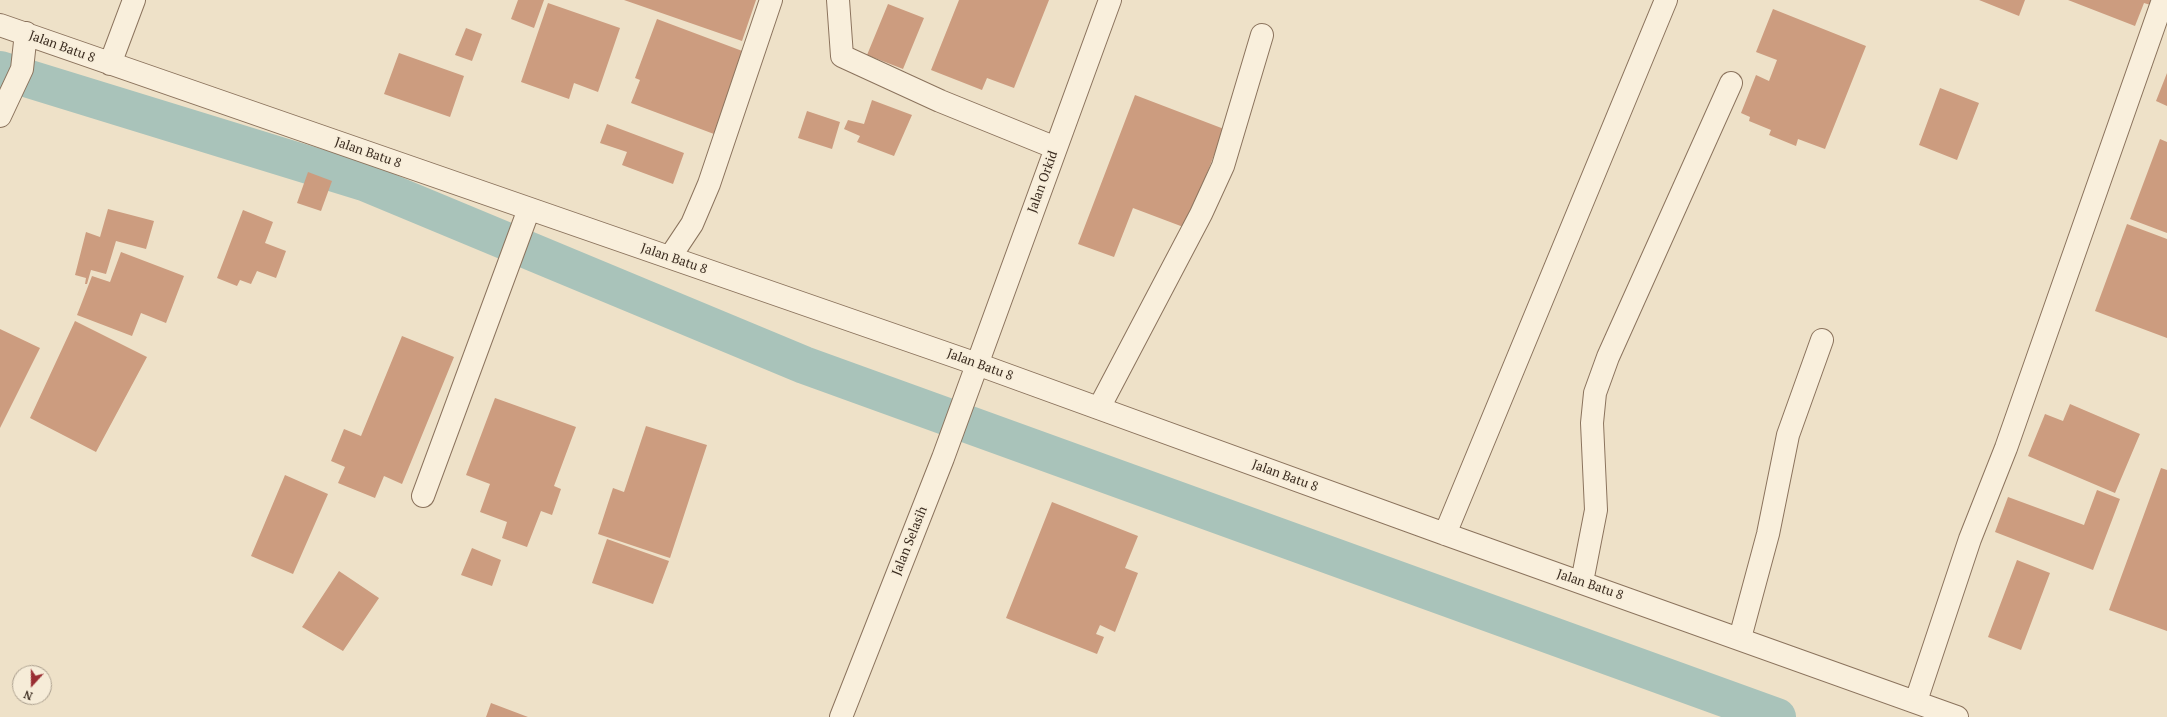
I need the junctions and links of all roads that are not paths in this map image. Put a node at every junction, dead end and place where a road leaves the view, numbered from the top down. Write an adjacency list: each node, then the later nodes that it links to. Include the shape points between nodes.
1 (134, 0): 10 (street)
2 (771, 0): 15 (street, via 709,184 692,224)
3 (838, 0): 13 (street, via 842,56 940,101)
4 (1110, 0): 13 (street, Jalan Orkid)
5 (1666, 0): 20 (street)
6 (2163, 0): 23 (street, via 2006,448 1970,539)
7 (0, 25): 8 (street, Jalan Batu 8)
8 (26, 34): 10 (street, Jalan Batu 8); 12 (street, via 22,69)
9 (1262, 35): 18 (street, via 1223,166 1201,214)
10 (110, 64): 14 (street, Jalan Batu 8)
11 (1731, 83): 21 (street, via 1608,357 1595,394 1592,423 1596,510)
12 (0, 115)
13 (1056, 148): 17 (street, Jalan Orkid)
14 (529, 209): 15 (street, Jalan Batu 8); 19 (street)
15 (670, 257): 17 (street, Jalan Batu 8)
16 (1822, 340): 22 (street, via 1788,435 1768,534)
17 (977, 364): 18 (street, Jalan Batu 8); 24 (street, Jalan Selasih, via 943,458)
18 (1099, 408): 20 (street, Jalan Batu 8)
19 (423, 496)
20 (1445, 534): 21 (street, Jalan Batu 8)
21 (1582, 582): 22 (street, Jalan Batu 8)
22 (1740, 638): 23 (street, Jalan Batu 8)
23 (1916, 702): 25 (street, Jalan Batu 8)
24 (841, 717)
25 (1957, 717)

